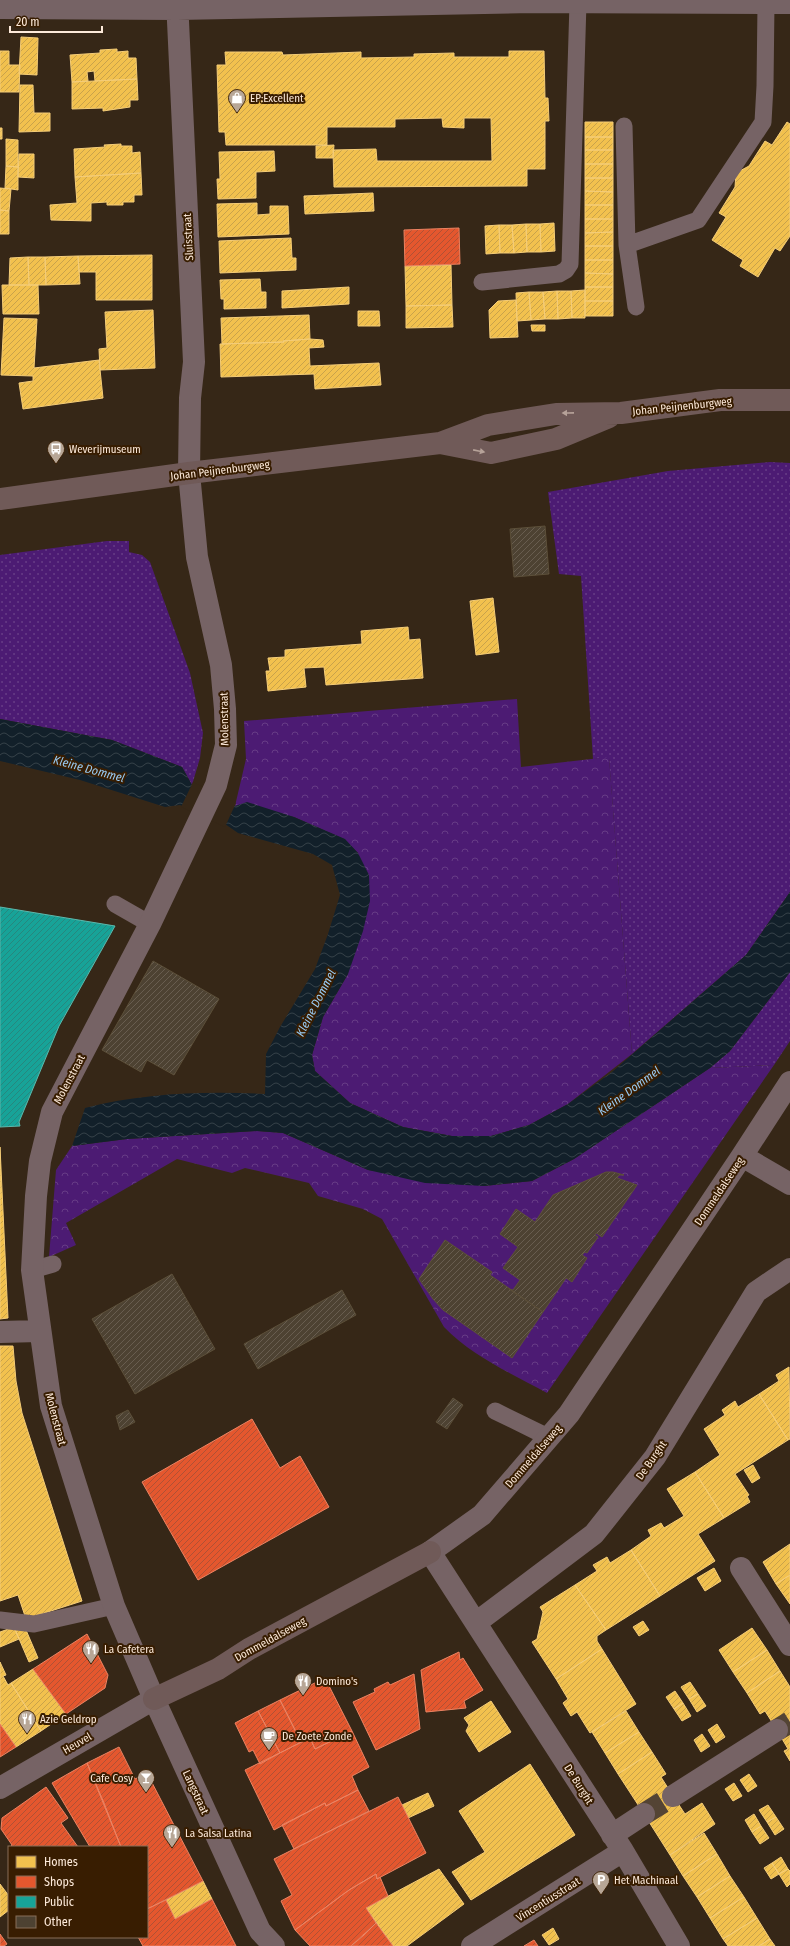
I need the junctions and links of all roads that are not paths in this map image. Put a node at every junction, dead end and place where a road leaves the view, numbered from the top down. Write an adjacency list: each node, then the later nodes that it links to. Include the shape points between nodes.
1 (532, 1): 2 (street); 5 (street)
2 (578, 3): 4 (street); 9 (lane, via 570,264 559,274)
3 (790, 3): 4 (street)
4 (766, 4): 8 (lane, via 766,86 763,122 698,220)
5 (177, 5): 6 (street); 12 (street, Sluisstraat, via 194,362 190,398)
6 (0, 8)
7 (624, 126): 8 (lane)
8 (627, 245): 10 (lane)
9 (482, 282)
10 (636, 307)
11 (790, 400): 12 (main road, Johan Peijnenburgweg, via 720,400 621,413 556,439 491,453 440,443)
12 (189, 473): 13 (main road, Johan Peijnenburgweg); 15 (street, Molenstraat, via 197,557 221,665 226,745 216,785)
13 (0, 499)
14 (116, 904): 15 (lane)
15 (150, 924): 21 (street, Molenstraat, via 52,1112 40,1160)
16 (790, 1082): 17 (street, Dommeldalseweg)
17 (742, 1156): 18 (street); 25 (street, Dommeldalseweg, via 569,1414)
18 (790, 1184)
19 (53, 1264): 21 (lane)
20 (790, 1269): 30 (street, De Burght, via 756,1292 654,1457 594,1534)
21 (32, 1270): 22 (street, Molenstraat)
22 (39, 1331): 23 (street); 28 (street, Molenstraat, via 51,1406)
23 (0, 1332)
24 (495, 1411): 25 (lane)
25 (550, 1438): 26 (street, Dommeldalseweg, via 482,1515)
26 (430, 1552): 30 (street, De Burght); 32 (main road, Dommeldalseweg, via 249,1649 218,1669)
27 (741, 1568): 31 (street)
28 (114, 1606): 29 (lane, via 34,1624); 32 (street, Molenstraat)
29 (0, 1620)
30 (477, 1622): 37 (street, De Burght)
31 (790, 1645)
32 (154, 1699): 34 (street, Heuvel); 38 (street, Langstraat, via 260,1931)
33 (777, 1730): 35 (street)
34 (0, 1788)
35 (673, 1796)
36 (644, 1814): 37 (street, Vincentiusstraat)
37 (617, 1843): 39 (street, Vincentiusstraat, via 561,1890); 40 (street, De Burght)
38 (274, 1946)
39 (472, 1946)
40 (679, 1946)

